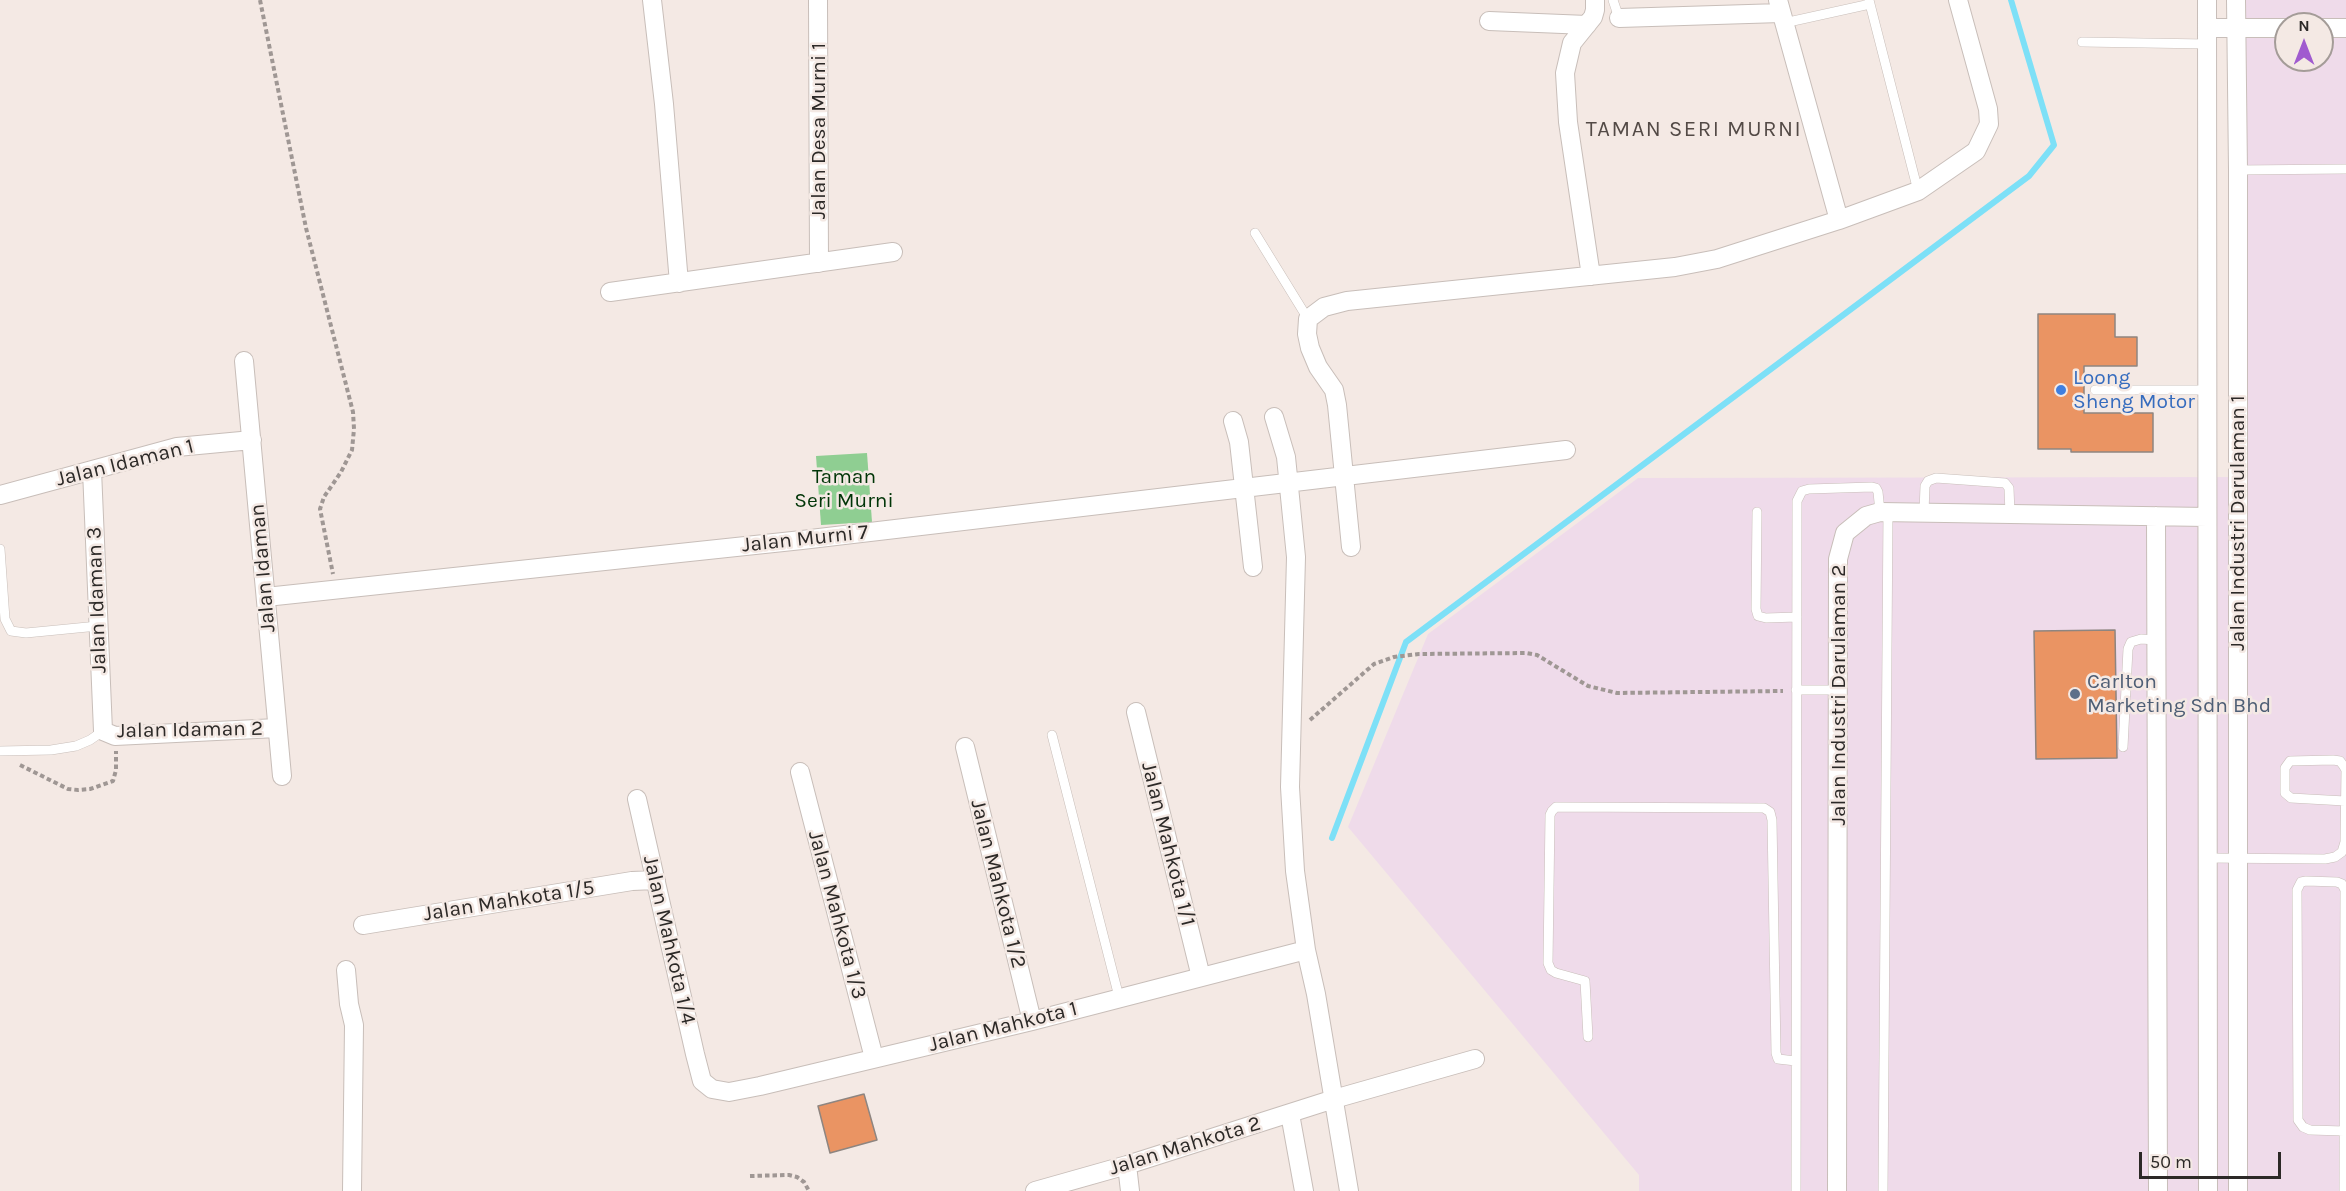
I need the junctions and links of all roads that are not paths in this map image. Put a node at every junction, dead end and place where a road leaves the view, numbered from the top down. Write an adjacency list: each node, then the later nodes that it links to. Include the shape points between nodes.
1 (652, 0): 25 (street)
2 (818, 0): 23 (street, Jalan Desa Murni 1)
3 (1595, 0): 12 (street, via 1595,10)
4 (1613, 0): 10 (lane)
5 (1958, 0): 19 (street, via 1989,124 1976,151)
6 (2207, 0): 15 (street, Jalan Industri Darulaman 1)
7 (2236, 0): 13 (street, Jalan Industri Darulaman 1)
8 (1870, 2): 9 (lane); 19 (lane)
9 (1781, 12): 10 (street); 20 (street)
10 (1619, 18)
11 (1489, 21): 12 (street)
12 (1587, 25): 24 (street, via 1572,43 1565,73 1568,122)
13 (2236, 28): 14 (street); 15 (street); 18 (street, Jalan Industri Darulaman 1)
14 (2274, 28)
15 (2208, 36): 16 (lane); 30 (street, Jalan Industri Darulaman 1)
16 (2082, 42)
17 (2346, 169): 18 (lane)
18 (2238, 170): 67 (street, Jalan Industri Darulaman 1)
19 (1918, 191): 20 (street)
20 (1839, 220): 24 (street, via 1717,259)
21 (1255, 233): 27 (lane)
22 (893, 252): 23 (street)
23 (819, 263): 25 (street)
24 (1591, 276): 27 (street, via 1347,302 1324,307)
25 (679, 283): 26 (street)
26 (610, 292)
27 (1308, 319): 36 (street, via 1310,348 1334,390)
28 (244, 361): 33 (street, Jalan Idaman)
29 (2095, 390): 30 (lane)
30 (2207, 390): 45 (street, Jalan Industri Darulaman 1)
31 (1274, 417): 37 (street)
32 (1233, 421): 38 (street)
33 (252, 440): 35 (street, Jalan Idaman 1, via 177,447); 49 (street, Jalan Idaman)
34 (1566, 450): 36 (street, Jalan Murni 7)
35 (92, 470): 39 (street, Jalan Idaman 1); 51 (street, Jalan Idaman 3)
36 (1344, 476): 37 (street, Jalan Murni 7); 46 (street)
37 (1290, 482): 38 (street, Jalan Murni 7); 70 (street, via 1296,557 1290,787 1294,871)
38 (1245, 487): 48 (street); 49 (street, Jalan Murni 7, via 801,540)
39 (0, 495)
40 (1757, 512): 50 (lane, via 1758,616)
41 (1884, 512): 42 (street, Jalan Industri Darulaman 2); 50 (lane, via 1878,492 1872,487 1809,489 1799,495); 54 (street, Jalan Industri Darulaman 2, via 1866,516 1845,533 1838,559); 93 (lane)
42 (1924, 512): 43 (street, Jalan Industri Darulaman 2); 43 (lane, via 1924,486 1936,478 2005,483 2009,488)
43 (2010, 514): 44 (street, Jalan Industri Darulaman 2)
44 (2156, 516): 45 (street, Jalan Industri Darulaman 2); 52 (street)
45 (2207, 517): 66 (street, Jalan Industri Darulaman 1)
46 (1351, 547)
47 (0, 549): 51 (lane, via 5,619 11,632)
48 (1253, 567)
49 (266, 597): 56 (street, Jalan Idaman)
50 (1797, 617): 53 (lane)
51 (98, 626): 57 (street, Jalan Idaman 3)
52 (2156, 640): 60 (lane, via 2131,642 2128,649); 94 (street)
53 (1796, 690): 54 (lane); 79 (lane)
54 (1838, 690): 92 (street, Jalan Industri Darulaman 2)
55 (1136, 712): 72 (street, Jalan Mahkota 1/1)
56 (277, 728): 57 (street, Jalan Idaman 2); 63 (street, Jalan Idaman)
57 (109, 733): 61 (lane, via 76,746)
58 (1052, 735): 73 (lane)
59 (965, 747): 75 (street, Jalan Mahkota 1/2)
60 (2124, 747)
61 (0, 751)
62 (800, 772): 77 (street, Jalan Mahkota 1/3)
63 (282, 776)
64 (637, 799): 68 (street, Jalan Mahkota 1/4)
65 (2345, 801): 65 (lane, via 2346,770 2340,761 2294,759 2287,764 2285,793 2291,798); 67 (lane, via 2345,842 2342,852 2335,857)
66 (2207, 858): 67 (lane); 95 (street, Jalan Industri Darulaman 1)
67 (2238, 858): 96 (street, Jalan Industri Darulaman 1)
68 (656, 880): 69 (street, Jalan Mahkota 1/5); 80 (street, Jalan Mahkota 1/4)
69 (363, 925)
70 (1306, 950): 72 (street, Jalan Mahkota 1); 81 (street)
71 (346, 970): 86 (street, via 354,1025)
72 (1201, 977): 73 (street, Jalan Mahkota 1)
73 (1119, 998): 75 (street, Jalan Mahkota 1)
74 (2345, 1017): 83 (lane); 83 (lane, via 2345,890 2337,882 2301,882 2297,890 2298,1120 2310,1130)
75 (1032, 1021): 77 (street, Jalan Mahkota 1)
76 (1588, 1037): 79 (lane, via 1585,981 1556,974 1548,963 1552,811 1556,807 1764,808 1772,820 1776,1053 1778,1059)
77 (874, 1058): 80 (street, Jalan Mahkota 1, via 729,1092 712,1089)
78 (1474, 1059): 81 (street, Jalan Mahkota 2)
79 (1797, 1061): 91 (lane)
80 (702, 1081)
81 (1334, 1099): 82 (street, Jalan Mahkota 2); 90 (street)
82 (1290, 1114): 84 (street, Jalan Mahkota 2); 89 (street)
83 (2344, 1131): 85 (lane)
84 (1127, 1165): 87 (street, Jalan Mahkota 2); 88 (street)
85 (2345, 1174): 97 (lane)
86 (352, 1191)
87 (1035, 1191)
88 (1130, 1191)
89 (1304, 1191)
90 (1348, 1191)
91 (1796, 1191)
92 (1838, 1191)
93 (1883, 1191)
94 (2158, 1191)
95 (2208, 1191)
96 (2238, 1191)
97 (2344, 1191)

